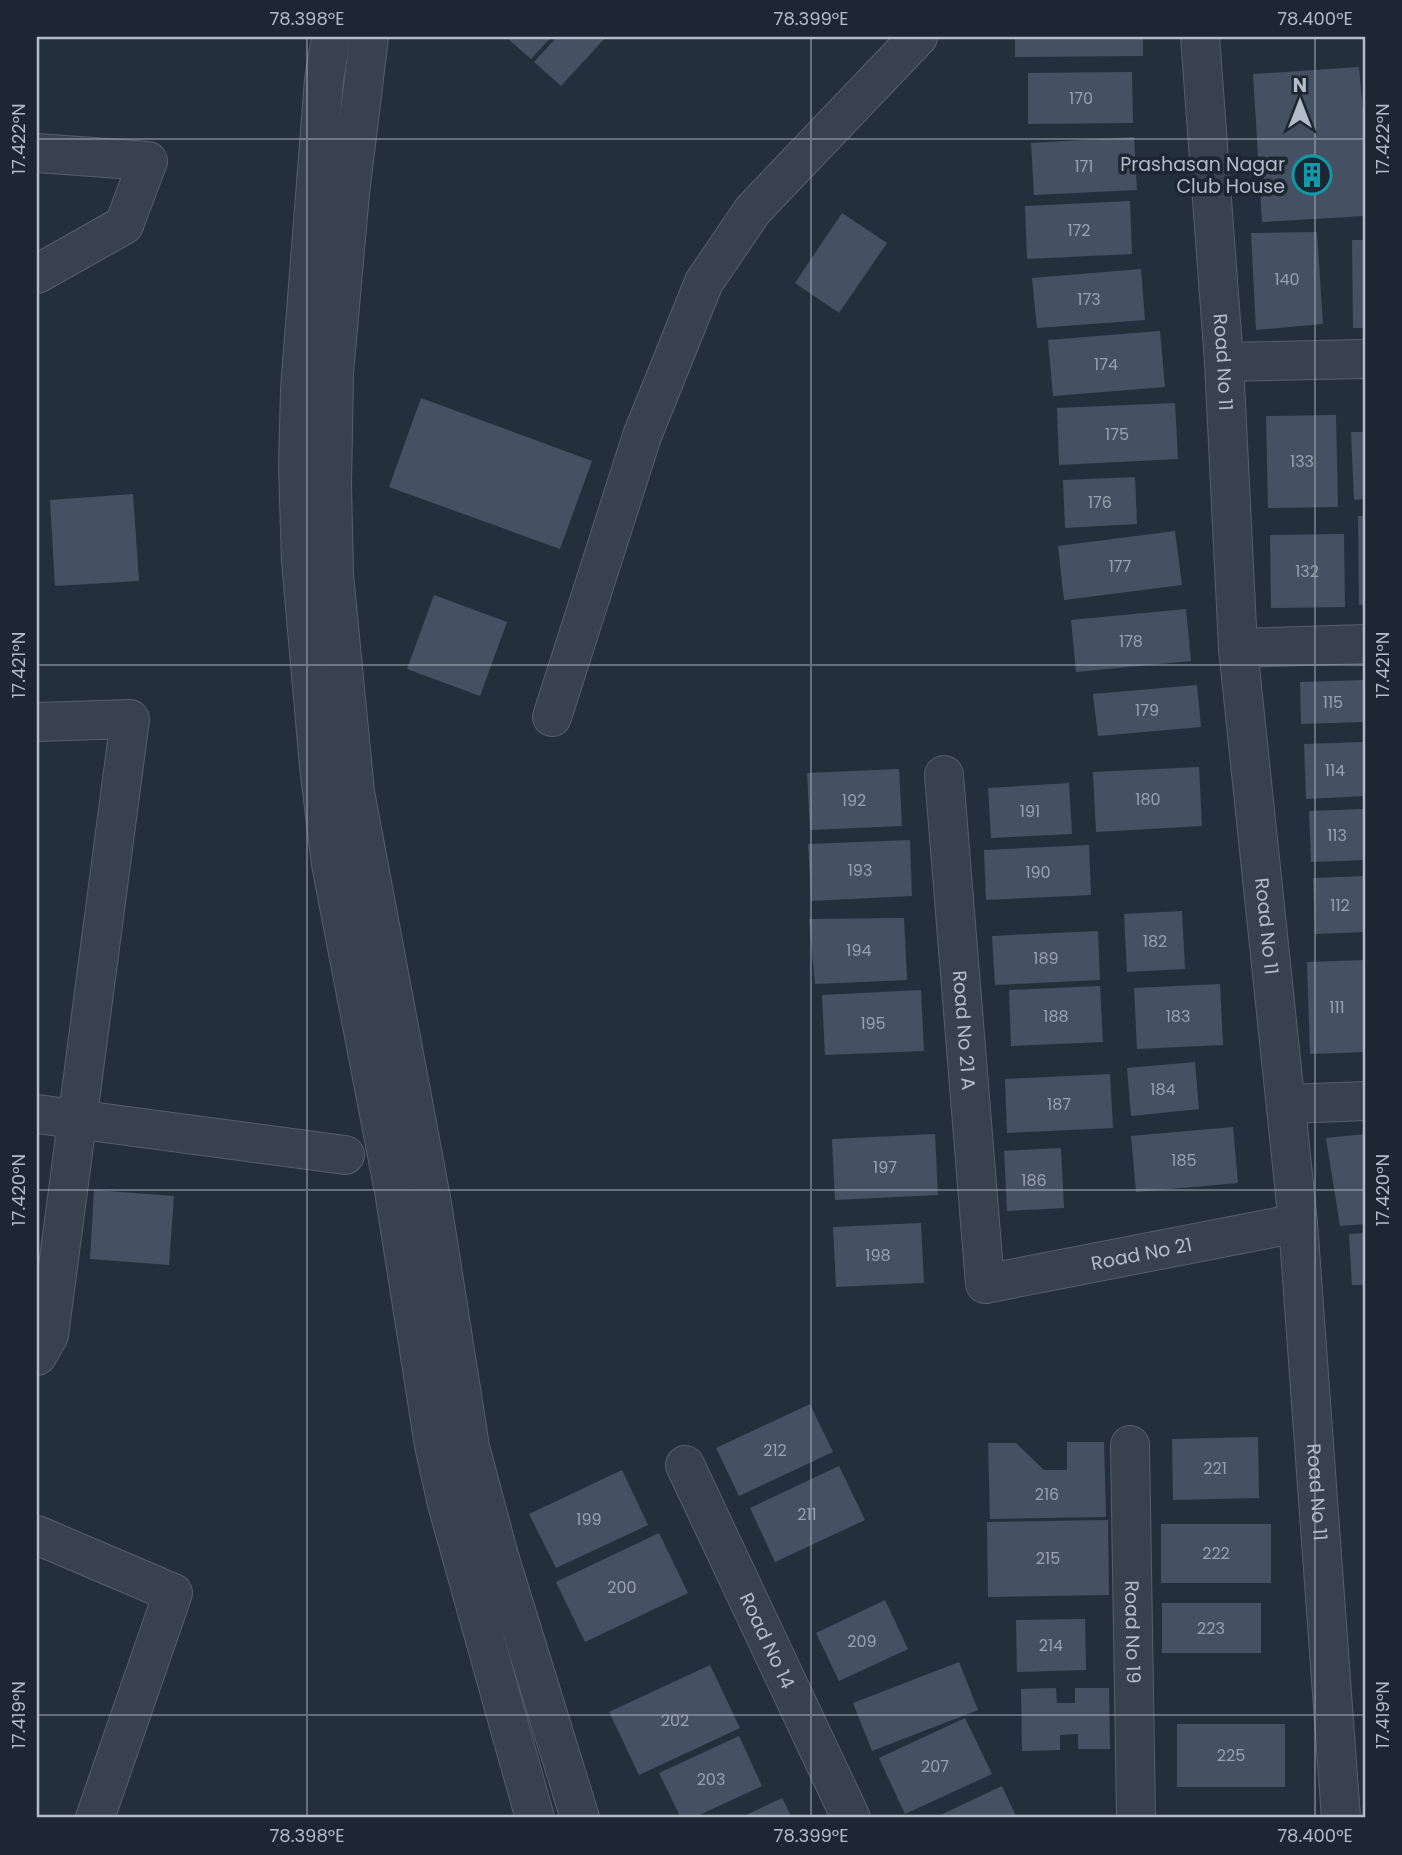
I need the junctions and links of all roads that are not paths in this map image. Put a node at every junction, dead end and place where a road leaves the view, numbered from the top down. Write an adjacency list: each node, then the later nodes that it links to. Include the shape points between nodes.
1 (331, 37): 27 (street, via 300,389 298,468 318,766 333,876 394,1191 433,1444)
2 (369, 37): 28 (street, via 334,373 334,575 347,724 369,877 432,1204 470,1447)
3 (918, 37): 11 (street, via 753,210 704,282 642,436)
4 (1200, 37): 8 (street, Road No 11)
5 (37, 153): 6 (street, via 148,162 124,225)
6 (37, 274)
7 (1365, 359): 8 (street)
8 (1224, 362): 10 (street, Road No 11)
9 (1365, 644): 10 (street)
10 (1238, 648): 15 (street, Road No 11)
11 (552, 717)
12 (37, 722): 17 (street, via 130,719)
13 (944, 775): 20 (street, Road No 21 A)
14 (1365, 1101): 15 (street)
15 (1288, 1104): 19 (street, Road No 11)
16 (37, 1114): 17 (street)
17 (76, 1119): 18 (street); 21 (street, via 49,1335)
18 (345, 1155)
19 (1298, 1223): 20 (street, Road No 21); 31 (street, Road No 11)
20 (985, 1284)
21 (37, 1356)
22 (1130, 1444): 30 (street, Road No 19)
23 (685, 1465): 29 (street, Road No 14)
24 (37, 1535): 26 (street, via 173,1593)
25 (1365, 1817): 31 (street)
26 (95, 1818)
27 (535, 1818)
28 (580, 1818)
29 (851, 1818)
30 (1136, 1818)
31 (1339, 1818)

